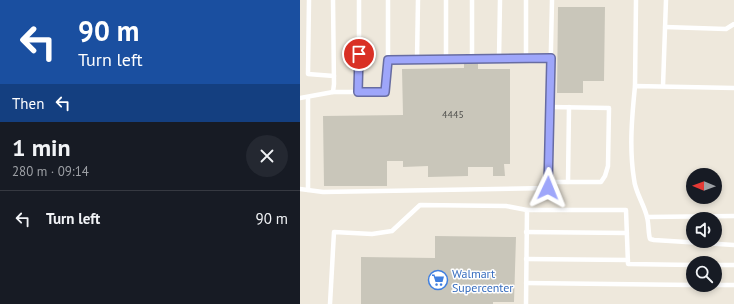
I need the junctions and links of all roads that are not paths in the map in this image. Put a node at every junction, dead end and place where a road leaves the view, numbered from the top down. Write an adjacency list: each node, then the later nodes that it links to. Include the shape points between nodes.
1 (309, 0): 22 (lane, via 308,74)
2 (333, 0): 22 (lane)
3 (359, 0): 27 (lane)
4 (388, 0): 19 (lane)
5 (418, 0): 20 (lane)
6 (446, 0): 21 (lane)
7 (472, 0): 16 (lane)
8 (500, 0): 17 (lane)
9 (526, 0): 18 (lane)
10 (552, 0): 15 (lane)
11 (636, 0): 23 (lane)
12 (666, 0): 14 (lane)
13 (734, 24): 14 (lane, via 726,29)
14 (665, 27): 24 (lane)
15 (551, 58): 18 (lane); 30 (lane)
16 (472, 59): 17 (lane); 21 (lane)
17 (499, 59): 18 (lane)
18 (526, 59)
19 (388, 60): 20 (lane); 27 (lane, via 385,92)
20 (417, 60): 21 (lane)
21 (446, 60)
22 (334, 76): 26 (lane)
23 (635, 86): 24 (lane); 38 (lane, via 632,113 634,180)
24 (662, 86): 25 (lane)
25 (734, 88)
26 (333, 92): 27 (lane); 28 (lane)
27 (358, 92)
28 (308, 97): 29 (lane); 35 (lane)
29 (300, 98)
30 (550, 107): 31 (lane); 32 (lane)
31 (569, 107): 33 (lane); 33 (lane, via 609,108 608,166 605,176 601,182)
32 (549, 182): 33 (lane); 35 (lane, via 548,188 323,192)
33 (568, 182)
34 (300, 189): 35 (lane)
35 (308, 190)
36 (527, 210): 39 (lane); 40 (lane, via 626,210); 51 (lane, via 506,206 420,205 392,231 372,234 334,232)
37 (734, 216): 38 (lane)
38 (647, 217): 41 (lane, via 650,239)
39 (526, 232): 40 (lane); 42 (lane)
40 (627, 233): 43 (lane)
41 (734, 245)
42 (526, 259): 43 (lane); 47 (lane)
43 (628, 260): 44 (lane, via 628,264)
44 (686, 265)
45 (722, 265): 46 (lane)
46 (734, 265)
47 (526, 283): 48 (lane); 52 (lane)
48 (686, 285)
49 (722, 285): 50 (lane)
50 (734, 285)
51 (330, 304)
52 (526, 304)

